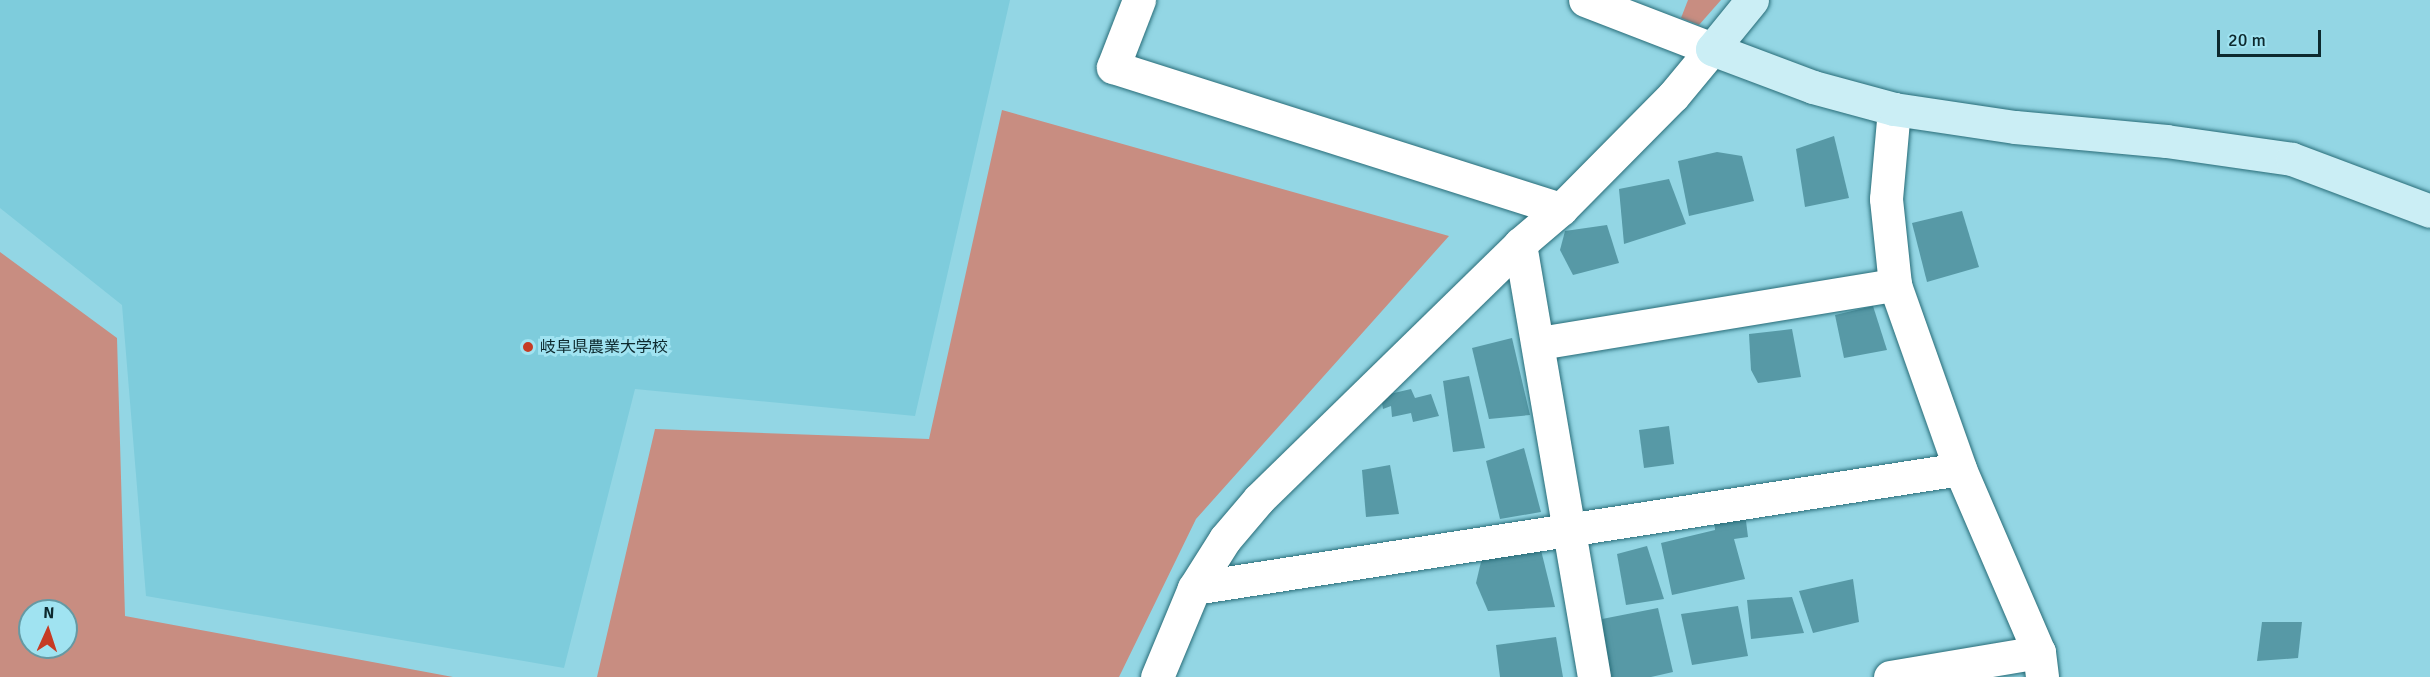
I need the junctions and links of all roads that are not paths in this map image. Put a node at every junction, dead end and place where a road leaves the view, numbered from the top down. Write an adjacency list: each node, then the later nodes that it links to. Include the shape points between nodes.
1 (1139, 0): 6 (street, via 1113,67)
2 (1585, 0): 4 (street)
3 (1752, 0): 4 (street)
4 (1712, 49): 5 (street, via 1813,87); 6 (street, via 1673,96)
5 (1894, 109): 7 (street, via 2015,128 2166,141 2292,159); 9 (street, via 1886,199)
6 (1561, 209): 8 (street)
7 (2430, 211)
8 (1521, 244): 10 (street); 13 (street, via 1259,499 1225,539)
9 (1895, 285): 10 (street); 11 (street)
10 (1539, 343): 12 (street)
11 (1960, 470): 12 (street); 14 (street)
12 (1570, 531): 13 (street); 16 (street)
13 (1194, 588): 15 (street)
14 (2041, 664): 17 (street)
15 (1157, 677)
16 (1594, 677)
17 (1890, 677)

